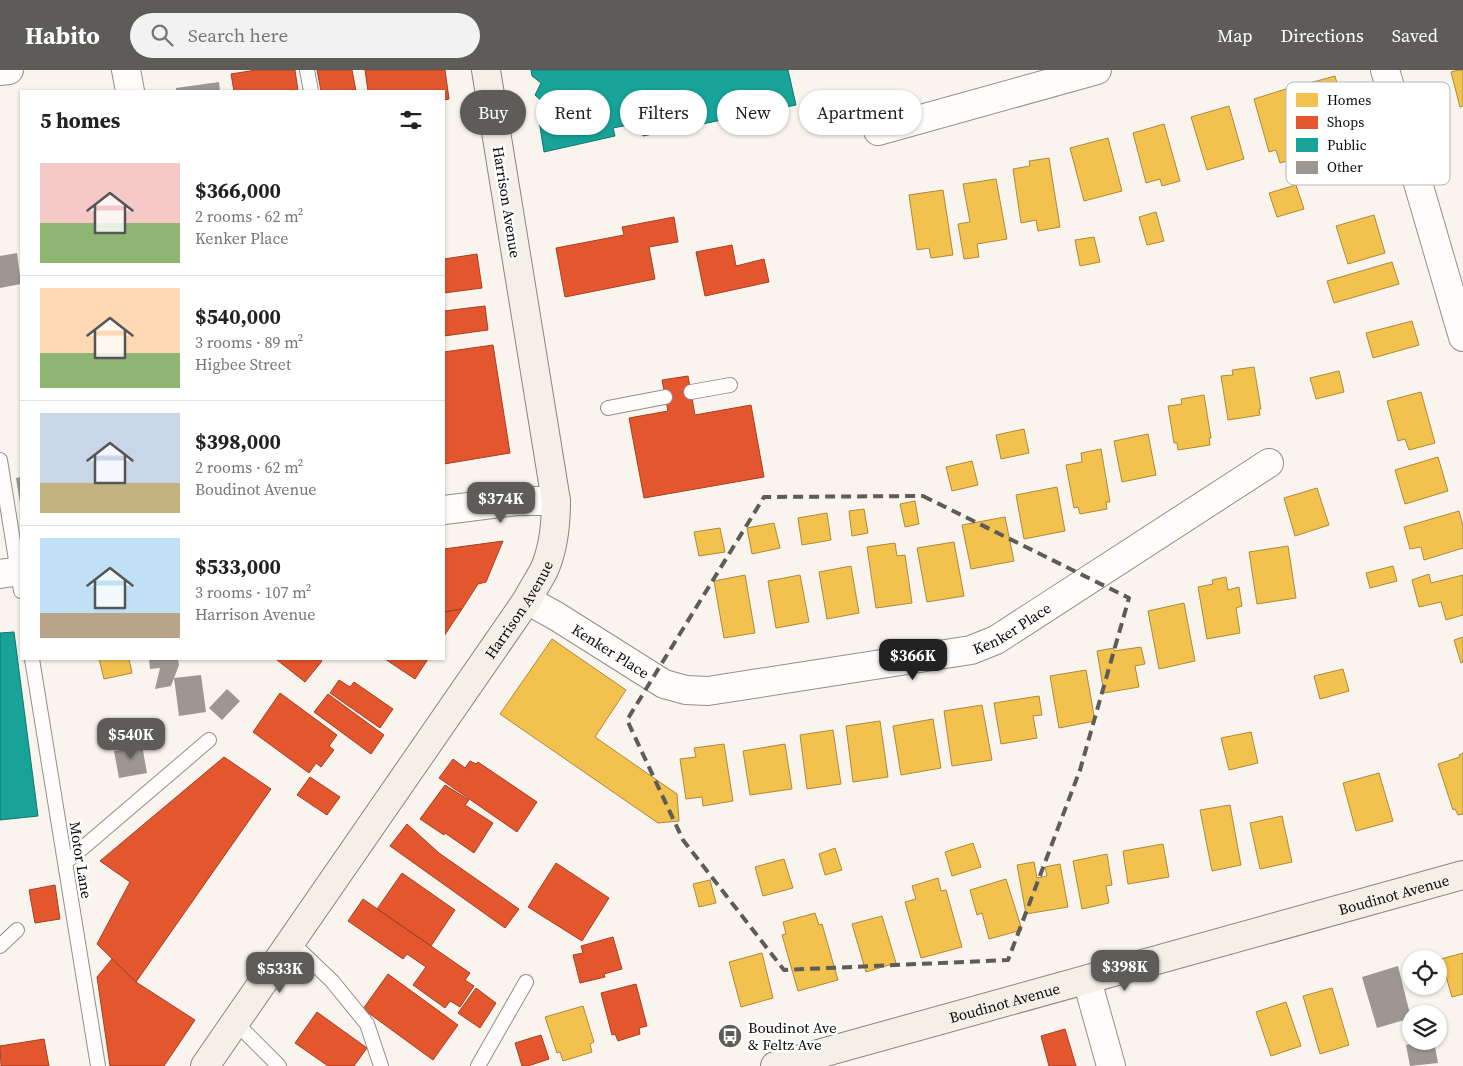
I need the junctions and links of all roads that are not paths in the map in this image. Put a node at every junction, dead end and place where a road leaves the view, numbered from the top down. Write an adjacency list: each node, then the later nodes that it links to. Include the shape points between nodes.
1 (9, 70): 7 (street)
2 (126, 70): 9 (street)
3 (307, 70): 10 (lane)
4 (486, 70): 20 (main road, Harrison Avenue)
5 (1097, 70): 11 (street)
6 (1385, 70): 8 (street)
7 (0, 71)
8 (1389, 82)
9 (130, 90)
10 (311, 90)
11 (922, 119)
12 (1419, 185): 13 (street)
13 (1463, 337)
14 (730, 385): 15 (lane)
15 (691, 392)
16 (665, 397): 17 (lane)
17 (608, 408)
18 (0, 460): 22 (lane)
19 (1269, 463): 23 (street, Kenker Place, via 996,640 971,650 708,691 686,690 664,684)
20 (556, 501): 21 (street, via 516,501); 23 (main road, Harrison Avenue, via 552,548)
21 (445, 510)
22 (15, 577)
23 (527, 600): 29 (main road, Harrison Avenue)
24 (32, 660): 26 (lane, Motor Lane)
25 (210, 740): 26 (lane)
26 (65, 862): 35 (lane, Motor Lane)
27 (1463, 875): 31 (main road, Boudinot Avenue)
28 (17, 930): 30 (lane)
29 (290, 941): 33 (main road, Harrison Avenue); 37 (lane, via 332,981 367,1024)
30 (0, 946)
31 (1087, 980): 39 (main road, Boudinot Avenue); 40 (street)
32 (526, 982): 38 (lane)
33 (235, 1022): 34 (main road, Harrison Avenue); 36 (lane)
34 (206, 1065)
35 (98, 1066)
36 (279, 1066)
37 (381, 1066)
38 (478, 1066)
39 (775, 1066)
40 (1111, 1066)

